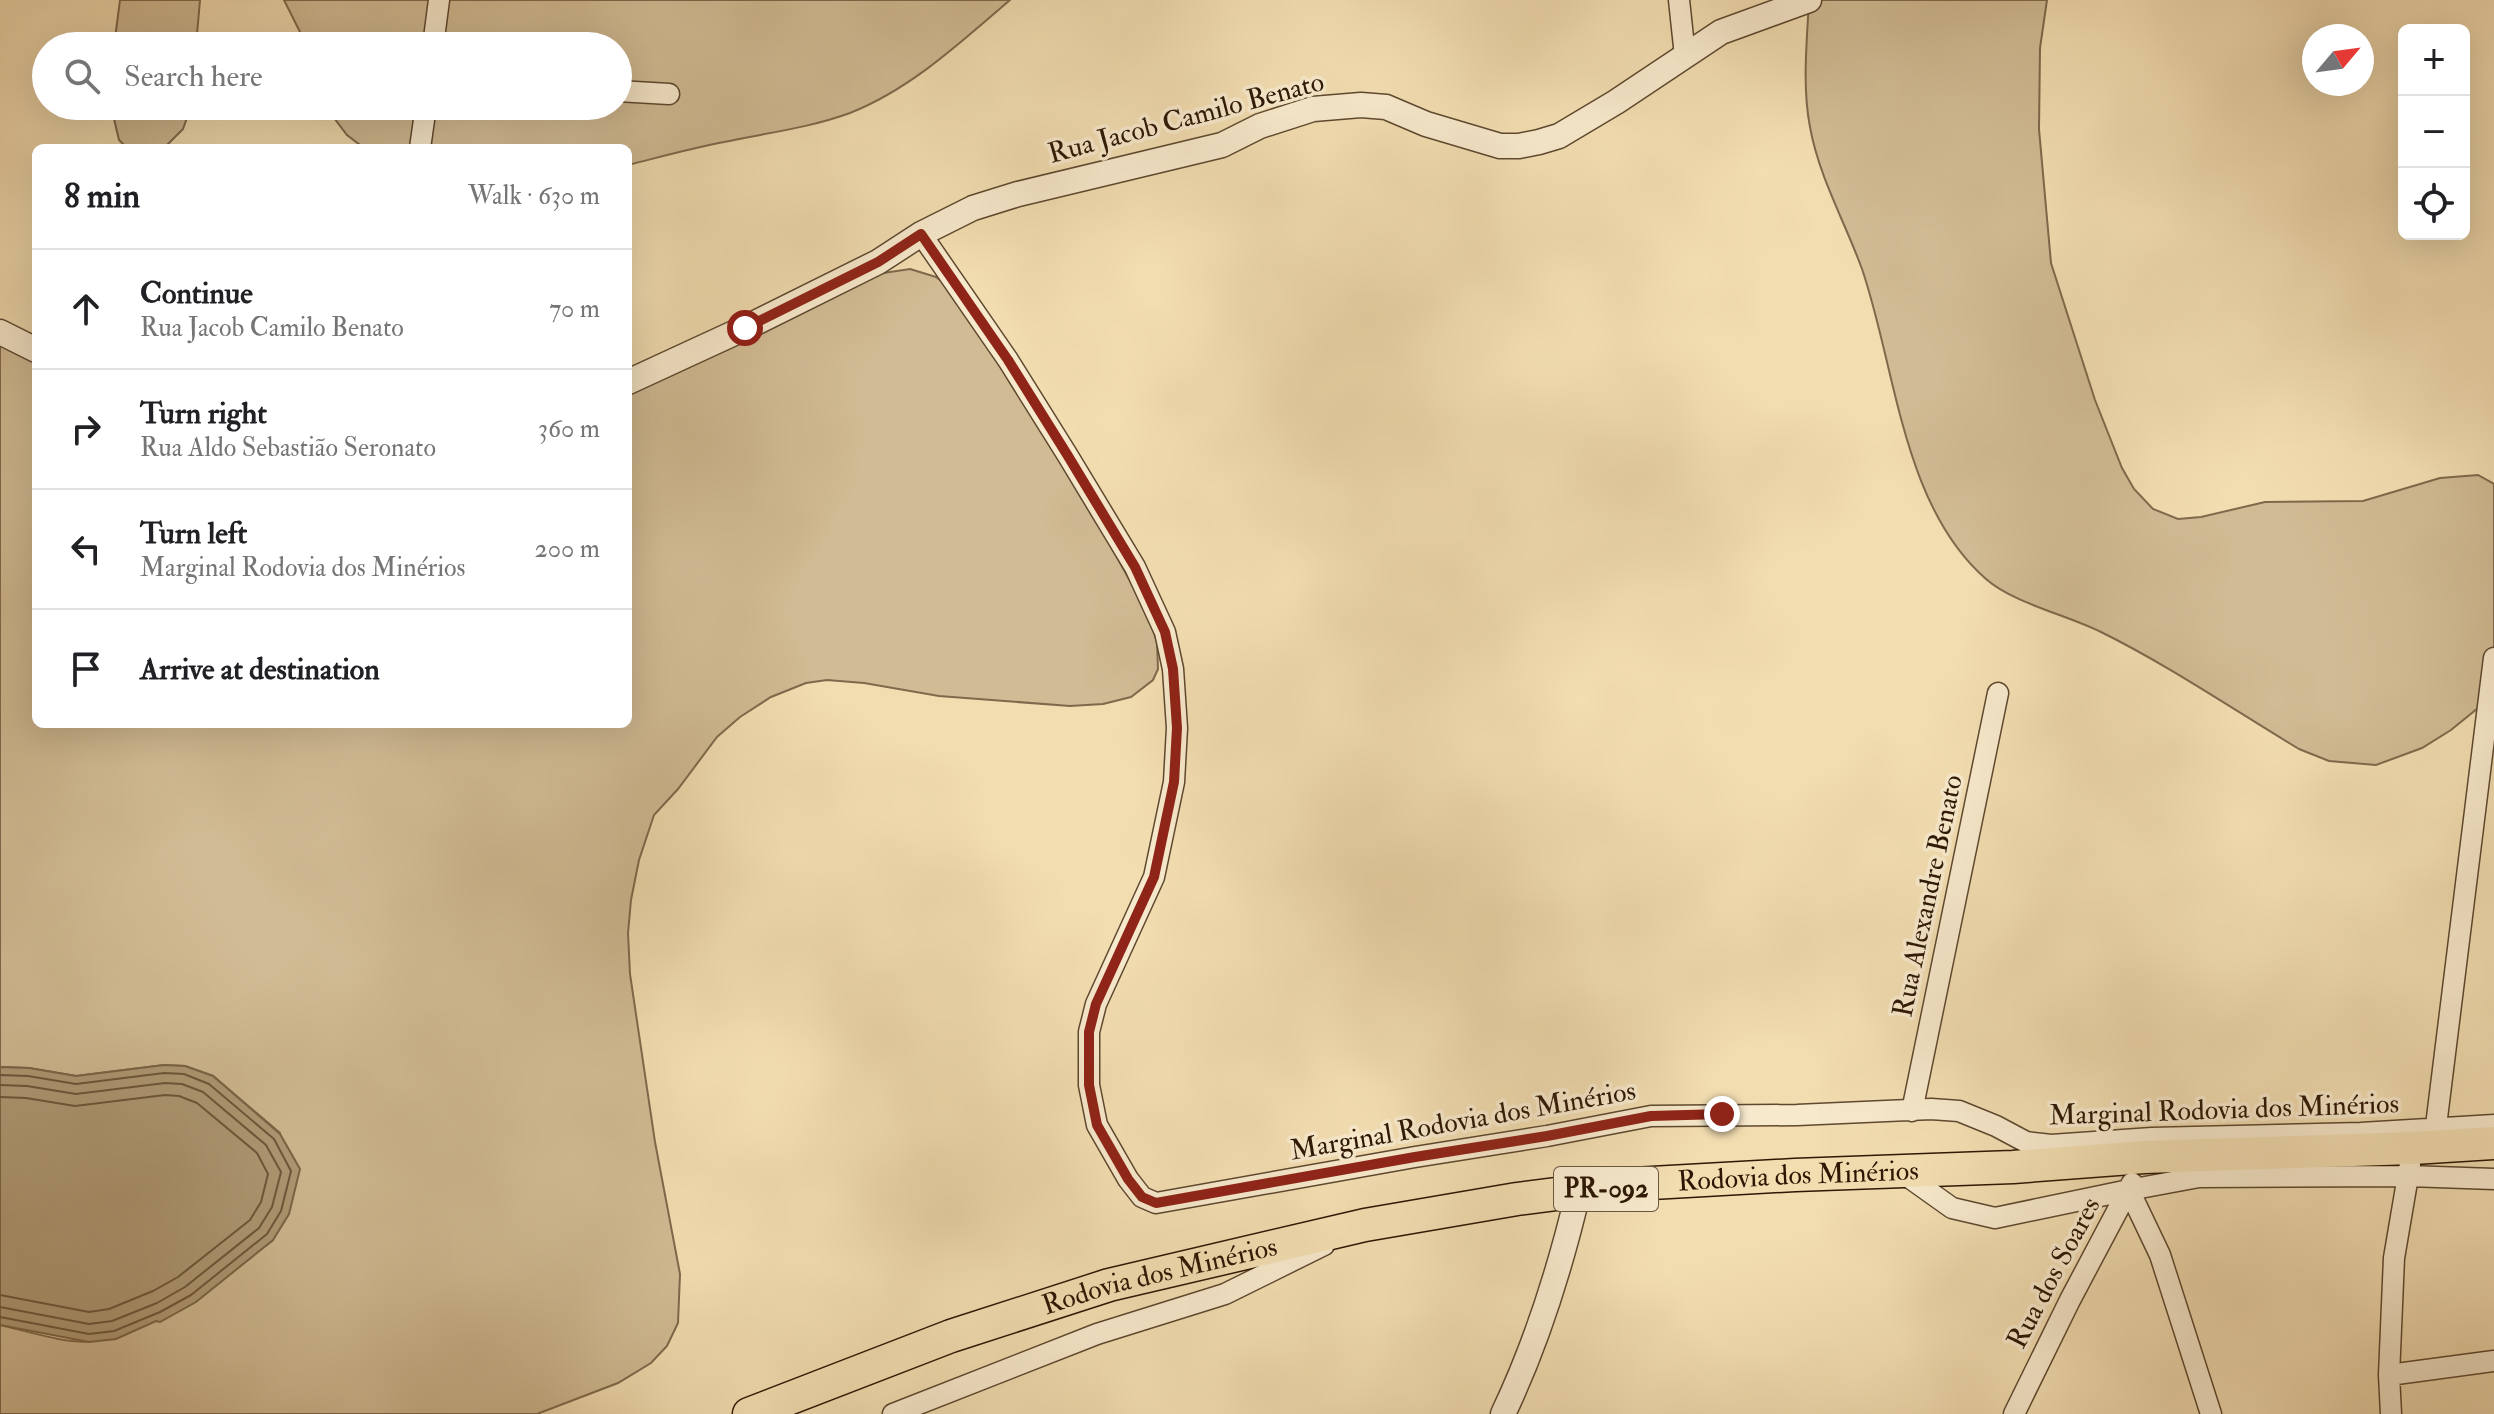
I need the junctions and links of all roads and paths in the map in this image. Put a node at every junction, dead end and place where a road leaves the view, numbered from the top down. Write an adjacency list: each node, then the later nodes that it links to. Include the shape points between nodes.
1 (439, 0): 4 (street)
2 (1679, 0): 5 (street)
3 (1809, 0): 5 (street, Rua Jacob Camilo Benato, via 1721,32)
4 (435, 32)
5 (1685, 56): 10 (street, Rua Jacob Camilo Benato, via 1559,136 1539,142 1500,146 1386,107 1313,109 1222,145 973,208)
6 (632, 92): 7 (street)
7 (669, 94)
8 (424, 120): 9 (street)
9 (421, 144)
10 (921, 234): 13 (street, Rua Jacob Camilo Benato, via 878,262); 16 (street, Marginal Rodovia dos Minérios, via 1068,456 1135,567 1165,632 1177,728 1174,782 1154,877 1096,1004 1089,1032 1089,1085 1097,1125 1142,1197 1156,1203 1651,1116)
11 (0, 332): 12 (street)
12 (32, 348)
13 (632, 380)
14 (2494, 658): 19 (street)
15 (1998, 693): 16 (street, Rua Alexandre Benato)
16 (1912, 1111): 19 (street, Marginal Rodovia dos Minérios, via 1959,1111 2026,1142 2051,1145 2152,1138)
17 (2494, 1125): 19 (street, Marginal Rodovia dos Minérios)
18 (2494, 1143): 19 (main road, Rodovia dos Minérios / PR-092)
19 (2423, 1150): 20 (main road, Rodovia dos Minérios / PR-092); 22 (street, Marginal Rodovia dos Minérios); 23 (street, Marginal Rodovia dos Minérios); 27 (street, via 2394,1258)
20 (2144, 1157): 21 (main road, Rodovia dos Minérios / PR-092); 23 (street, Rua dos Soares)
21 (1900, 1171): 23 (street, Marginal Rodovia dos Minérios, via 1952,1208 1995,1218); 24 (main road, Rodovia dos Minérios / PR-092, via 1634,1184)
22 (2494, 1179)
23 (2129, 1190): 31 (street, Rua dos Soares); 32 (street, via 2160,1255)
24 (1578, 1193): 25 (main road, Rodovia dos Minérios / PR-092); 30 (street, via 1528,1362)
25 (1365, 1225): 28 (main road, Rodovia dos Minérios / PR-092, via 1109,1285 951,1336); 29 (street, via 1225,1294 1097,1334)
26 (2494, 1361): 27 (street)
27 (2389, 1375): 33 (street)
28 (749, 1414)
29 (893, 1414)
30 (1503, 1414)
31 (2014, 1414)
32 (2211, 1414)
33 (2391, 1414)

